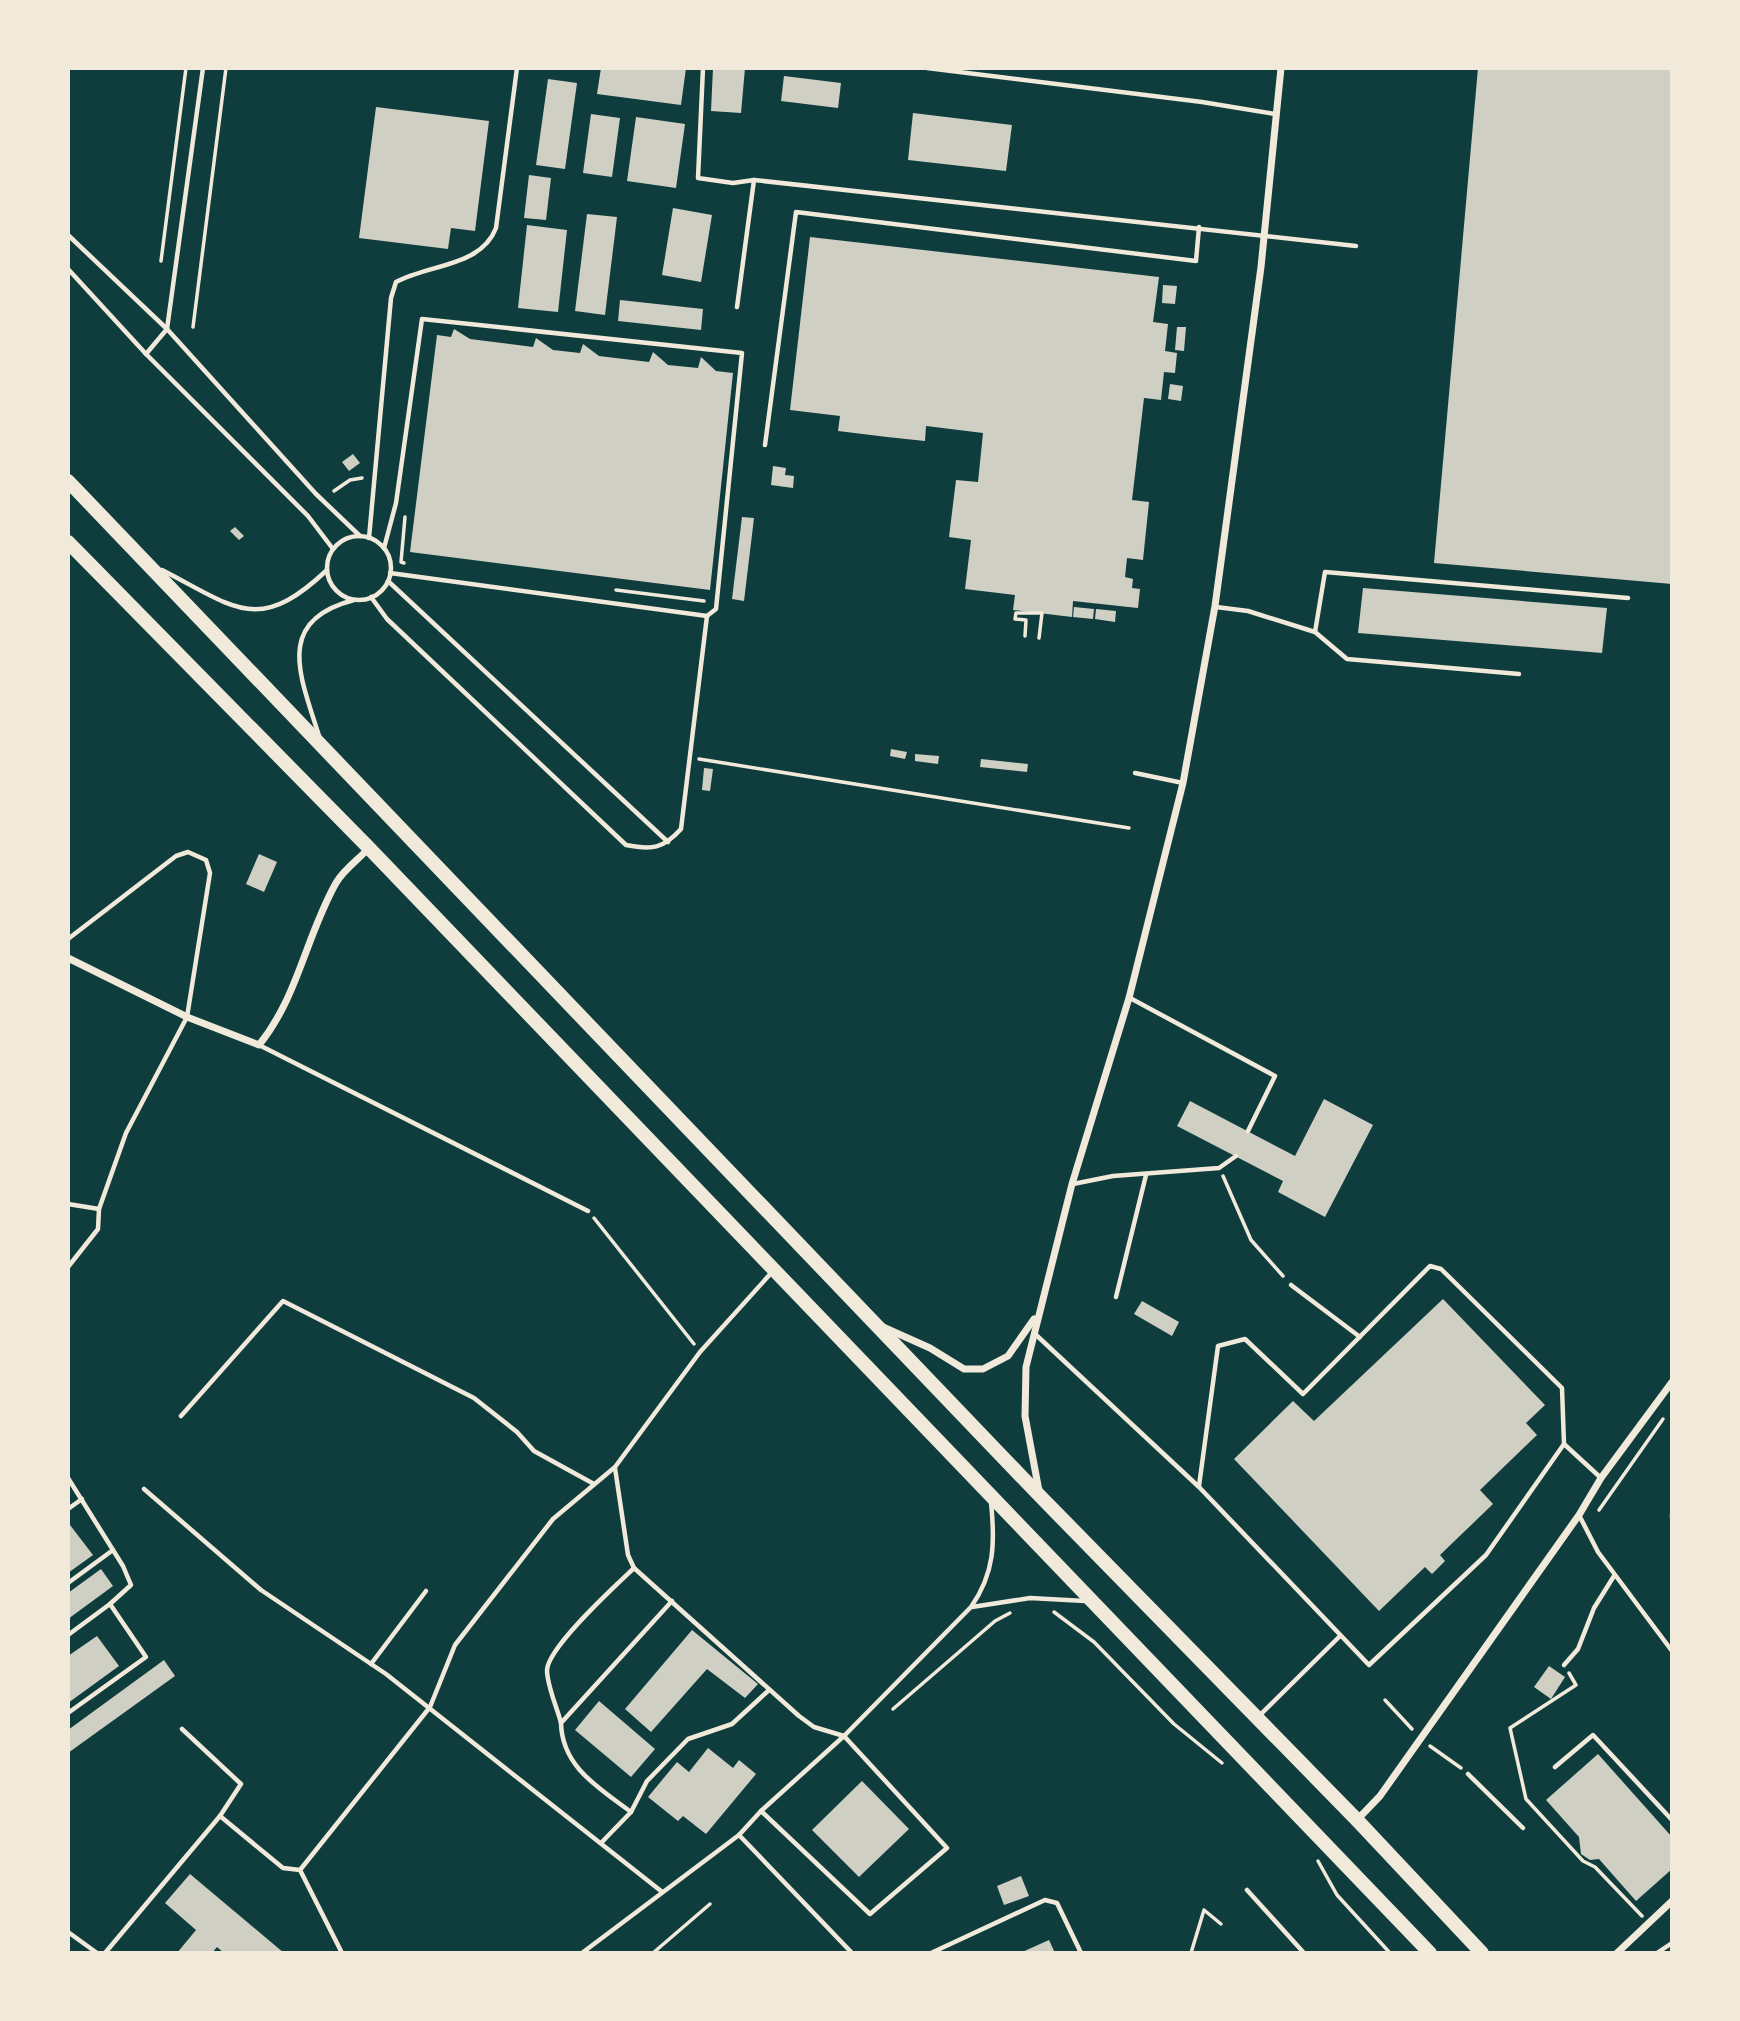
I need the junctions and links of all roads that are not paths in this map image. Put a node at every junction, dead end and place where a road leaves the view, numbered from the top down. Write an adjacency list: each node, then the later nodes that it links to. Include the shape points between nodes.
1 (203, 68): 14 (lane)
2 (517, 68): 19 (lane, via 496,228 490,242 478,253 396,282)
3 (703, 68): 7 (lane, via 698,178 733,183)
4 (927, 68): 6 (lane)
5 (1281, 68): 6 (street)
6 (1275, 114): 9 (street)
7 (754, 180): 8 (lane); 13 (lane)
8 (1199, 227): 9 (lane); 16 (lane, via 1196,261 796,212)
9 (1265, 234): 11 (lane); 30 (street)
10 (68, 235): 14 (lane)
11 (1356, 246)
12 (68, 269): 15 (lane)
13 (737, 307)
14 (167, 328): 15 (lane); 18 (lane, via 316,494)
15 (146, 354): 22 (lane, via 308,516)
16 (765, 445)
17 (68, 481): 23 (main road)
18 (360, 536): 19 (lane); 22 (lane)
19 (369, 538): 21 (lane)
20 (68, 542): 38 (main road)
21 (384, 548): 25 (lane); 31 (lane, via 396,503 422,319 742,352 716,609)
22 (333, 549): 24 (lane)
23 (146, 562): 24 (lane, via 233,606 253,611 276,608 300,595); 34 (main road)
24 (327, 570): 29 (lane, via 334,588)
25 (390, 573): 26 (lane); 31 (lane)
26 (388, 581): 27 (lane); 37 (lane)
27 (371, 597): 29 (lane); 37 (lane, via 387,619 625,845 647,849)
28 (1628, 598): 32 (lane, via 1325,572)
29 (358, 599): 34 (lane, via 318,614 299,643 298,667)
30 (1215, 606): 32 (lane); 36 (street)
31 (706, 616): 37 (lane, via 681,829)
32 (1315, 632): 33 (lane, via 1347,659)
33 (1519, 674)
34 (321, 744): 56 (main road)
35 (1135, 773): 36 (lane)
36 (1183, 783): 41 (street)
37 (668, 843)
38 (369, 848): 43 (street, via 337,881 293,988); 52 (main road)
39 (68, 939): 42 (lane, via 176,856 200,855 210,873)
40 (68, 958): 42 (street)
41 (1129, 998): 44 (lane, via 1275,1076); 47 (street)
42 (187, 1017): 43 (street); 49 (lane, via 126,1133)
43 (259, 1045): 50 (lane)
44 (1248, 1131)
45 (1236, 1156): 46 (lane, via 1219,1168)
46 (1146, 1175): 47 (lane); 54 (lane)
47 (1072, 1184): 55 (street)
48 (68, 1204): 49 (lane)
49 (99, 1209): 51 (lane, via 98,1228)
50 (588, 1211)
51 (68, 1267)
52 (773, 1271): 62 (lane, via 700,1352); 68 (main road)
53 (1291, 1285): 58 (lane)
54 (1116, 1297)
55 (1038, 1312): 56 (street, via 1008,1356 983,1369 964,1369); 57 (street)
56 (875, 1323): 69 (main road)
57 (1034, 1334): 66 (lane); 69 (street, via 1026,1367 1026,1416)
58 (1360, 1337): 61 (lane, via 1430,1266 1441,1269 1562,1388); 66 (lane, via 1303,1394 1245,1339 1218,1346)
59 (1672, 1382): 64 (street)
60 (181, 1416): 65 (lane, via 283,1301 474,1398 534,1451)
61 (1564, 1444): 64 (lane); 83 (lane, via 1486,1555 1369,1665)
62 (615, 1467): 65 (lane); 74 (lane)
63 (68, 1478): 70 (lane)
64 (1601, 1478): 72 (street)
65 (594, 1484): 88 (lane, via 553,1519 456,1645)
66 (1199, 1487): 83 (lane)
67 (144, 1489): 85 (lane, via 261,1590)
68 (990, 1494): 79 (main road); 81 (lane, via 994,1558)
69 (1040, 1496): 90 (main road)
70 (82, 1499): 71 (lane); 73 (lane)
71 (68, 1509)
72 (1578, 1514): 75 (lane); 99 (street, via 1380,1796)
73 (113, 1550): 76 (lane); 80 (lane, via 131,1585)
74 (634, 1568): 78 (lane); 91 (lane, via 550,1658 547,1672)
75 (1614, 1576): 84 (lane); 86 (lane, via 1594,1608 1578,1649)
76 (68, 1583)
77 (426, 1591): 85 (lane)
78 (673, 1601): 87 (lane); 91 (lane)
79 (1092, 1601): 81 (lane, via 1030,1598); 118 (main road)
80 (110, 1604): 82 (lane); 89 (lane, via 146,1657)
81 (971, 1607): 93 (lane)
82 (68, 1635)
83 (1339, 1637): 90 (lane)
84 (1672, 1651)
85 (371, 1664): 88 (lane)
86 (1564, 1665)
87 (769, 1690): 93 (lane, via 814,1727); 97 (lane, via 732,1724 688,1738 646,1781)
88 (430, 1707): 103 (lane); 104 (lane)
89 (68, 1713)
90 (1258, 1718): 99 (main road)
91 (561, 1723): 97 (lane, via 564,1749 580,1773)
92 (182, 1729): 98 (lane, via 241,1784)
93 (844, 1736): 96 (lane); 96 (lane, via 947,1848 870,1914)
94 (1555, 1767): 100 (lane, via 1593,1735)
95 (1468, 1773): 101 (lane)
96 (761, 1811): 102 (lane)
97 (631, 1812): 103 (lane)
98 (220, 1816): 104 (lane, via 283,1868); 111 (lane)
99 (1357, 1820): 119 (main road)
100 (1672, 1820)
101 (1523, 1828)
102 (739, 1835): 106 (lane); 114 (lane)
103 (601, 1843): 106 (lane)
104 (300, 1870): 112 (lane)
105 (1247, 1890): 117 (lane)
106 (661, 1891): 113 (lane)
107 (1672, 1901): 120 (street)
108 (68, 1932): 110 (lane)
109 (1672, 1942): 121 (lane)
110 (97, 1953)
111 (105, 1953)
112 (342, 1953)
113 (582, 1953)
114 (852, 1953)
115 (931, 1953): 116 (lane, via 1045,1900 1057,1903)
116 (1081, 1953)
117 (1304, 1953)
118 (1430, 1953)
119 (1482, 1953)
120 (1617, 1953)
121 (1657, 1953)

